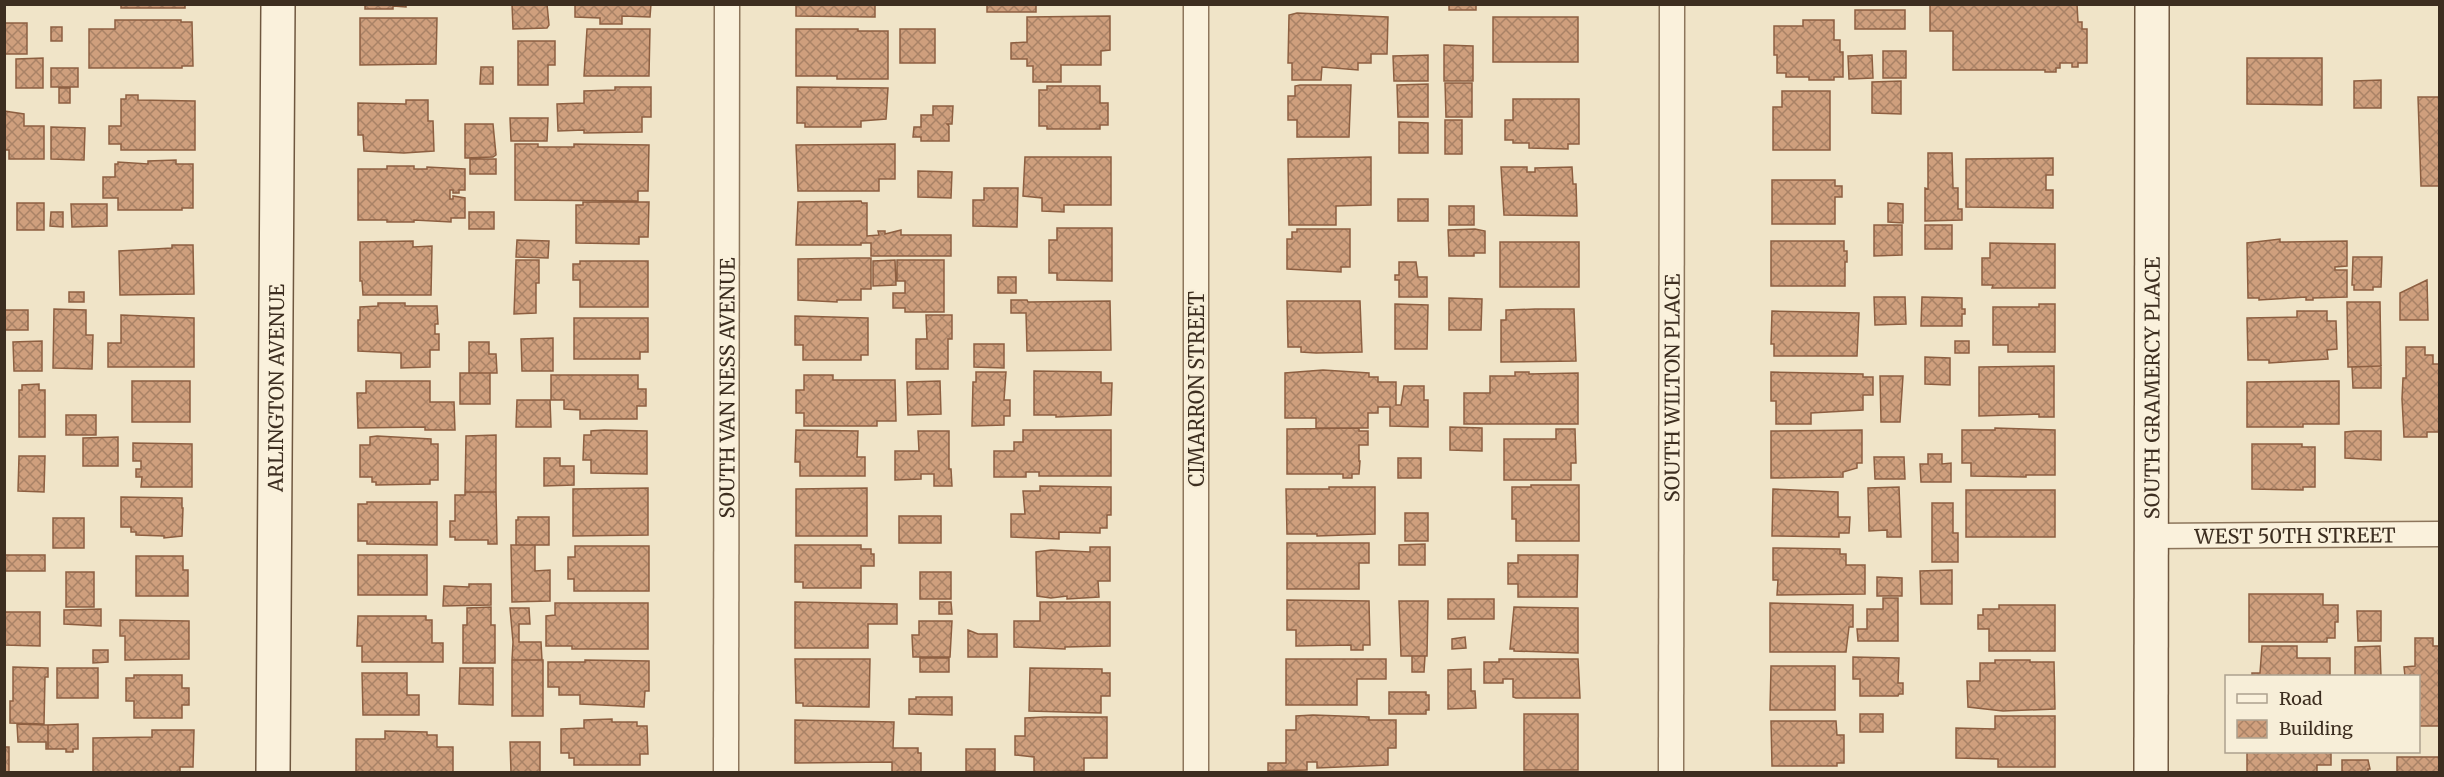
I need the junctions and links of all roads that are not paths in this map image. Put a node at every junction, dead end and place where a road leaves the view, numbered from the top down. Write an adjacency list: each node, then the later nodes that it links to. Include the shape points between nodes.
1 (278, 4): 8 (street, ARLINGTON AVENUE)
2 (727, 4): 9 (street, SOUTH VAN NESS AVENUE)
3 (1196, 4): 10 (street, CIMARRON STREET)
4 (1672, 4): 11 (street, SOUTH WILTON PLACE)
5 (2152, 4): 7 (street, SOUTH GRAMERCY PLACE)
6 (2439, 534): 7 (street, WEST 50TH STREET)
7 (2151, 536): 12 (street, SOUTH GRAMERCY PLACE)
8 (273, 772)
9 (726, 772)
10 (1196, 772)
11 (1671, 772)
12 (2151, 772)

